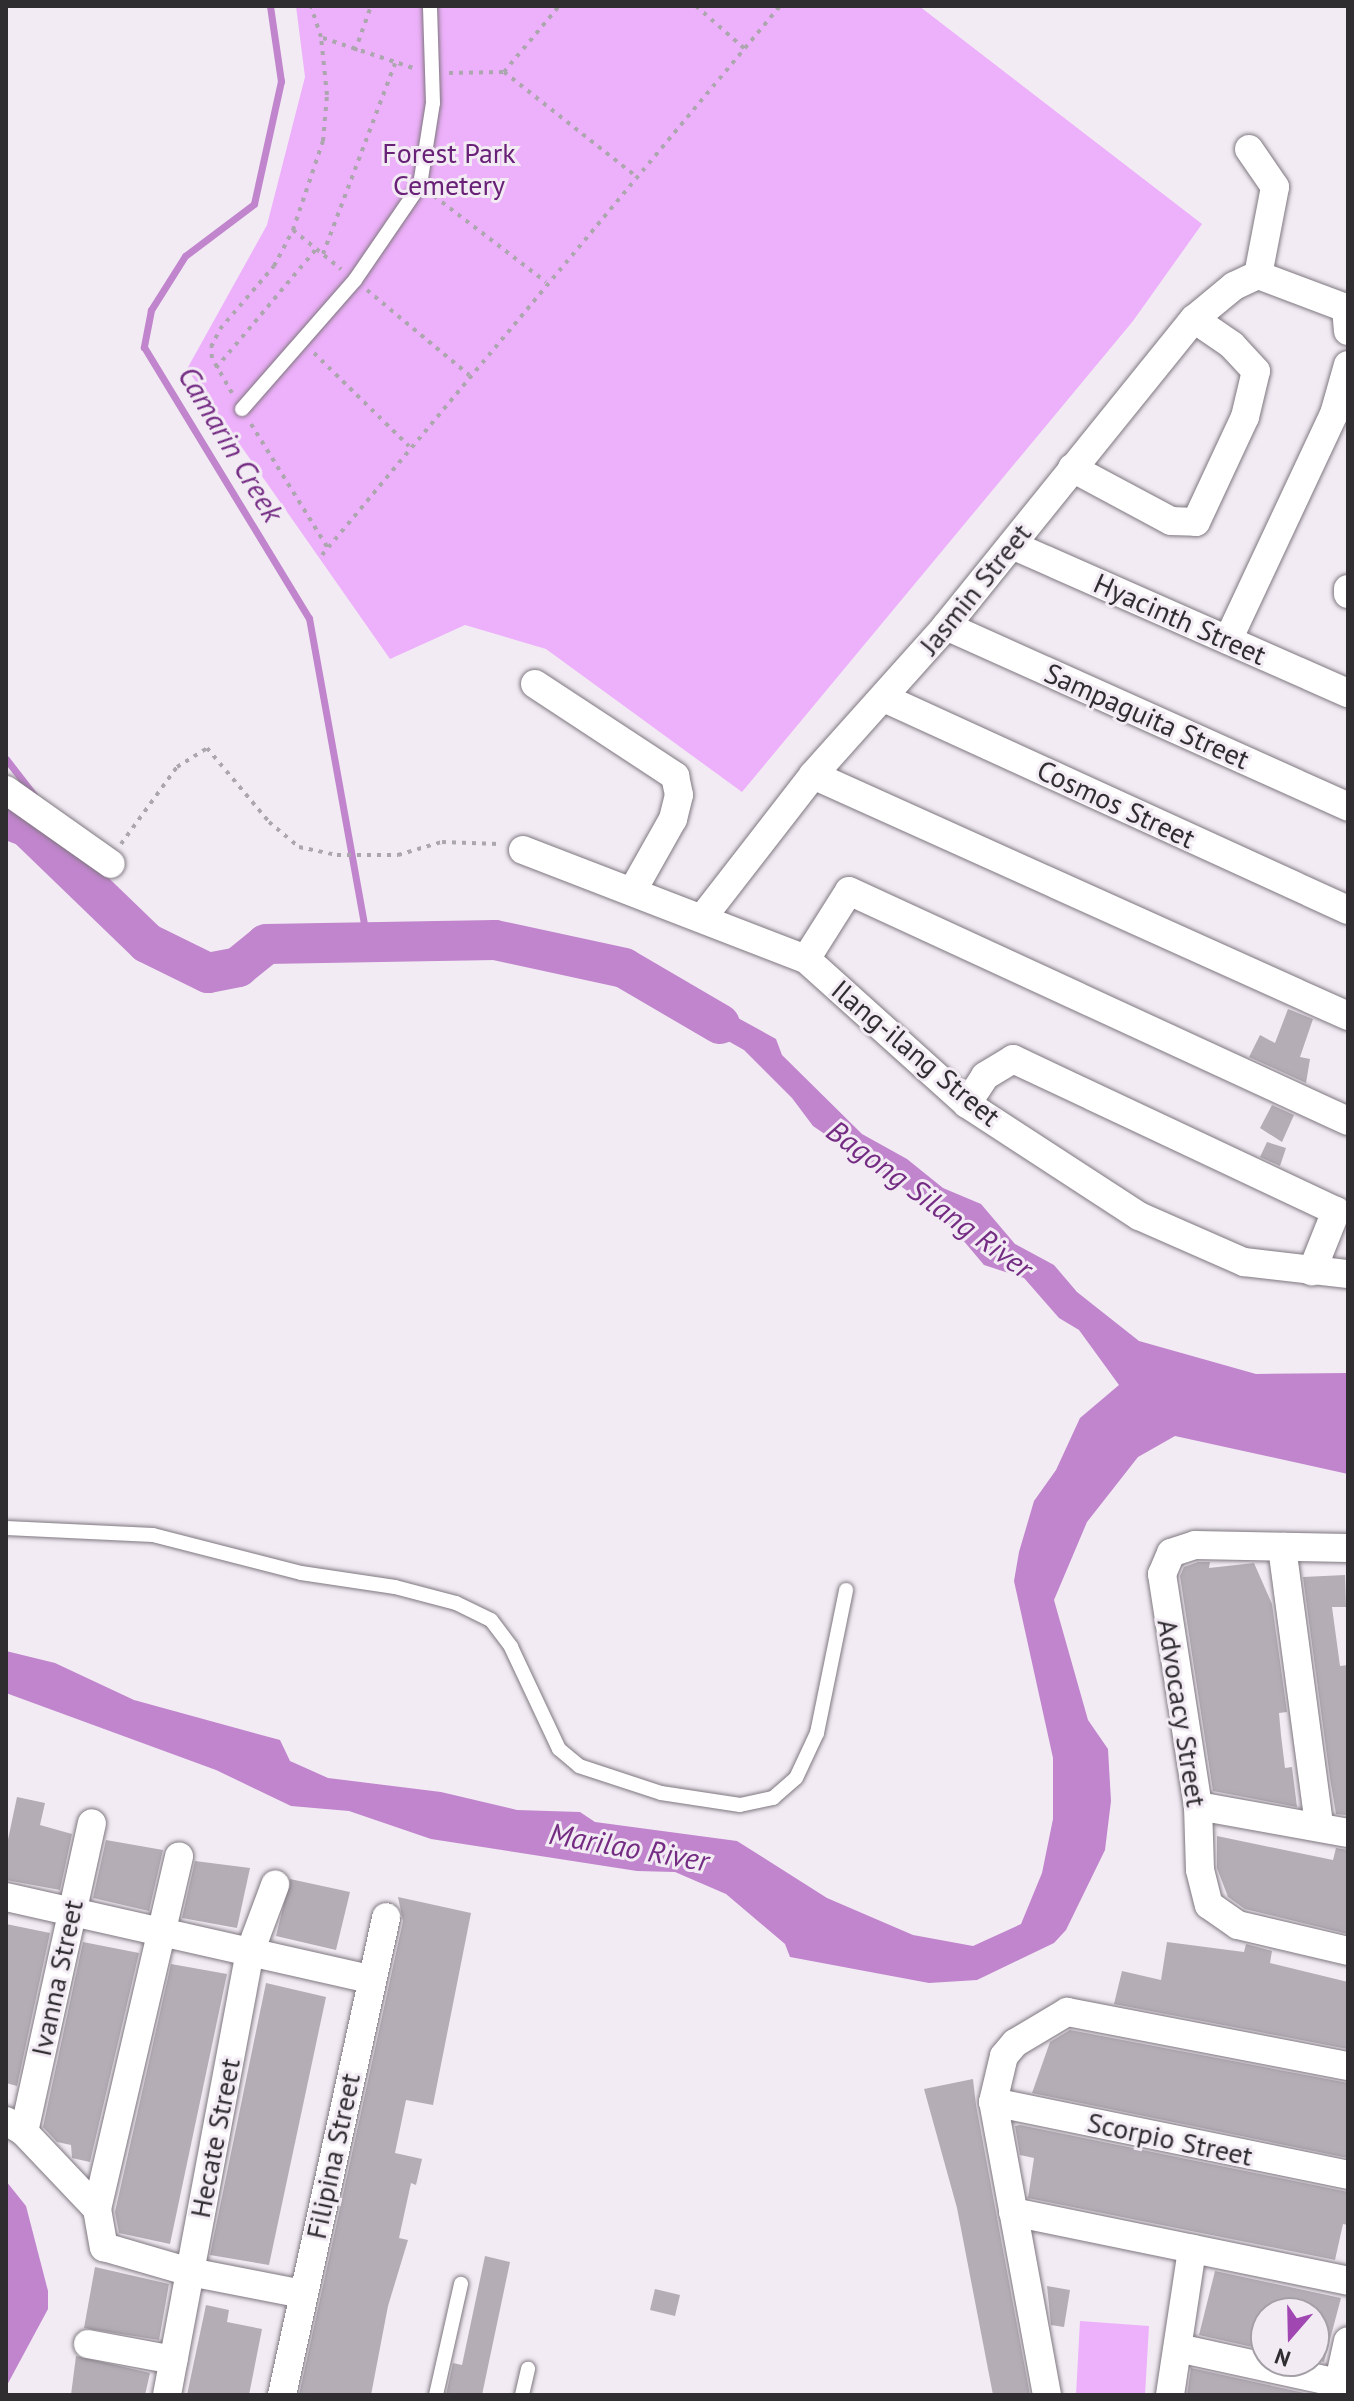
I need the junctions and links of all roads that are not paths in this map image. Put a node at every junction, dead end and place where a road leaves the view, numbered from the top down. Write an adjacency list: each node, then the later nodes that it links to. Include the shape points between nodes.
1 (430, 6): 7 (lane, via 433,103 420,185 355,280)
2 (1249, 149): 3 (street, via 1275,187)
3 (1258, 275): 4 (street, Jasmin Street, via 1234,286); 5 (street, via 1346,308)
4 (1194, 319): 8 (street, Jasmin Street); 8 (street, via 1232,345 1256,371 1245,417 1196,522 1171,521)
5 (1348, 331)
6 (1348, 365): 11 (street, via 1334,414)
7 (242, 409)
8 (1072, 468): 9 (street, Jasmin Street)
9 (1012, 545): 10 (street, Jasmin Street); 11 (street, Hyacinth Street)
10 (946, 626): 14 (street, Jasmin Street); 17 (street, Sampaguita Street)
11 (1228, 640): 13 (street, Hyacinth Street)
12 (535, 684): 20 (street, via 675,776 679,795 673,819)
13 (1348, 693)
14 (884, 698): 15 (street, Jasmin Street); 21 (street, Cosmos Street)
15 (813, 775): 22 (street, Jasmin Street); 24 (street)
16 (6, 790): 19 (street)
17 (1348, 807)
18 (523, 850): 20 (street, Ilang-ilang Street)
19 (111, 864)
20 (633, 890): 22 (street, Ilang-ilang Street)
21 (1348, 910)
22 (703, 917): 23 (street, Ilang-ilang Street)
23 (806, 959): 25 (street, Ilang-ilang Street); 26 (street, via 849,891)
24 (1348, 1016)
25 (967, 1104): 27 (street, Ilang-ilang Street, via 1139,1216 1244,1262); 27 (street, via 985,1076 1013,1059 1336,1211)
26 (1348, 1121)
27 (1312, 1271): 28 (street, Ilang-ilang Street)
28 (1348, 1274)
29 (6, 1528): 32 (lane, via 153,1535 301,1573 395,1587 456,1603 498,1629 559,1749 579,1766 661,1793 740,1805 773,1798 796,1778 817,1733)
30 (1282, 1547): 31 (street, Advocacy Street); 33 (street, Advocacy Street, via 1195,1545 1171,1553 1162,1574); 35 (street)
31 (1348, 1548)
32 (846, 1590)
33 (1198, 1806): 35 (street); 43 (street, Advocacy Street, via 1200,1870 1209,1905 1238,1925)
34 (92, 1823): 40 (street, Ivanna Street)
35 (1319, 1826): 36 (street)
36 (1348, 1833)
37 (179, 1856): 42 (street)
38 (275, 1885): 44 (street, Hecate Street)
39 (6, 1897): 40 (street)
40 (70, 1913): 42 (street); 48 (street, Ivanna Street)
41 (386, 1917): 45 (street, Filipina Street)
42 (164, 1933): 44 (street); 50 (street)
43 (1348, 1951)
44 (250, 1952): 45 (street); 53 (street, Hecate Street)
45 (371, 1979): 56 (street, Filipina Street)
46 (1348, 2066): 47 (street, via 1067,2012 1015,2043 1004,2056)
47 (993, 2102): 49 (street, Scorpio Street); 51 (street)
48 (15, 2127): 50 (street)
49 (1348, 2175)
50 (97, 2209): 53 (street, via 104,2247)
51 (1013, 2212): 52 (street); 67 (street)
52 (1192, 2249): 54 (street); 59 (street)
53 (190, 2272): 56 (street); 60 (street, Hecate Street)
54 (1348, 2281)
55 (461, 2284): 65 (lane)
56 (303, 2294): 64 (street, Filipina Street)
57 (1348, 2341): 62 (street)
58 (88, 2344): 60 (street)
59 (1178, 2348): 62 (street); 68 (street)
60 (174, 2360): 63 (street, Hecate Street)
61 (528, 2369): 66 (lane)
62 (1341, 2387)
63 (167, 2395)
64 (282, 2395)
65 (436, 2395)
66 (522, 2395)
67 (1047, 2395)
68 (1170, 2395)

